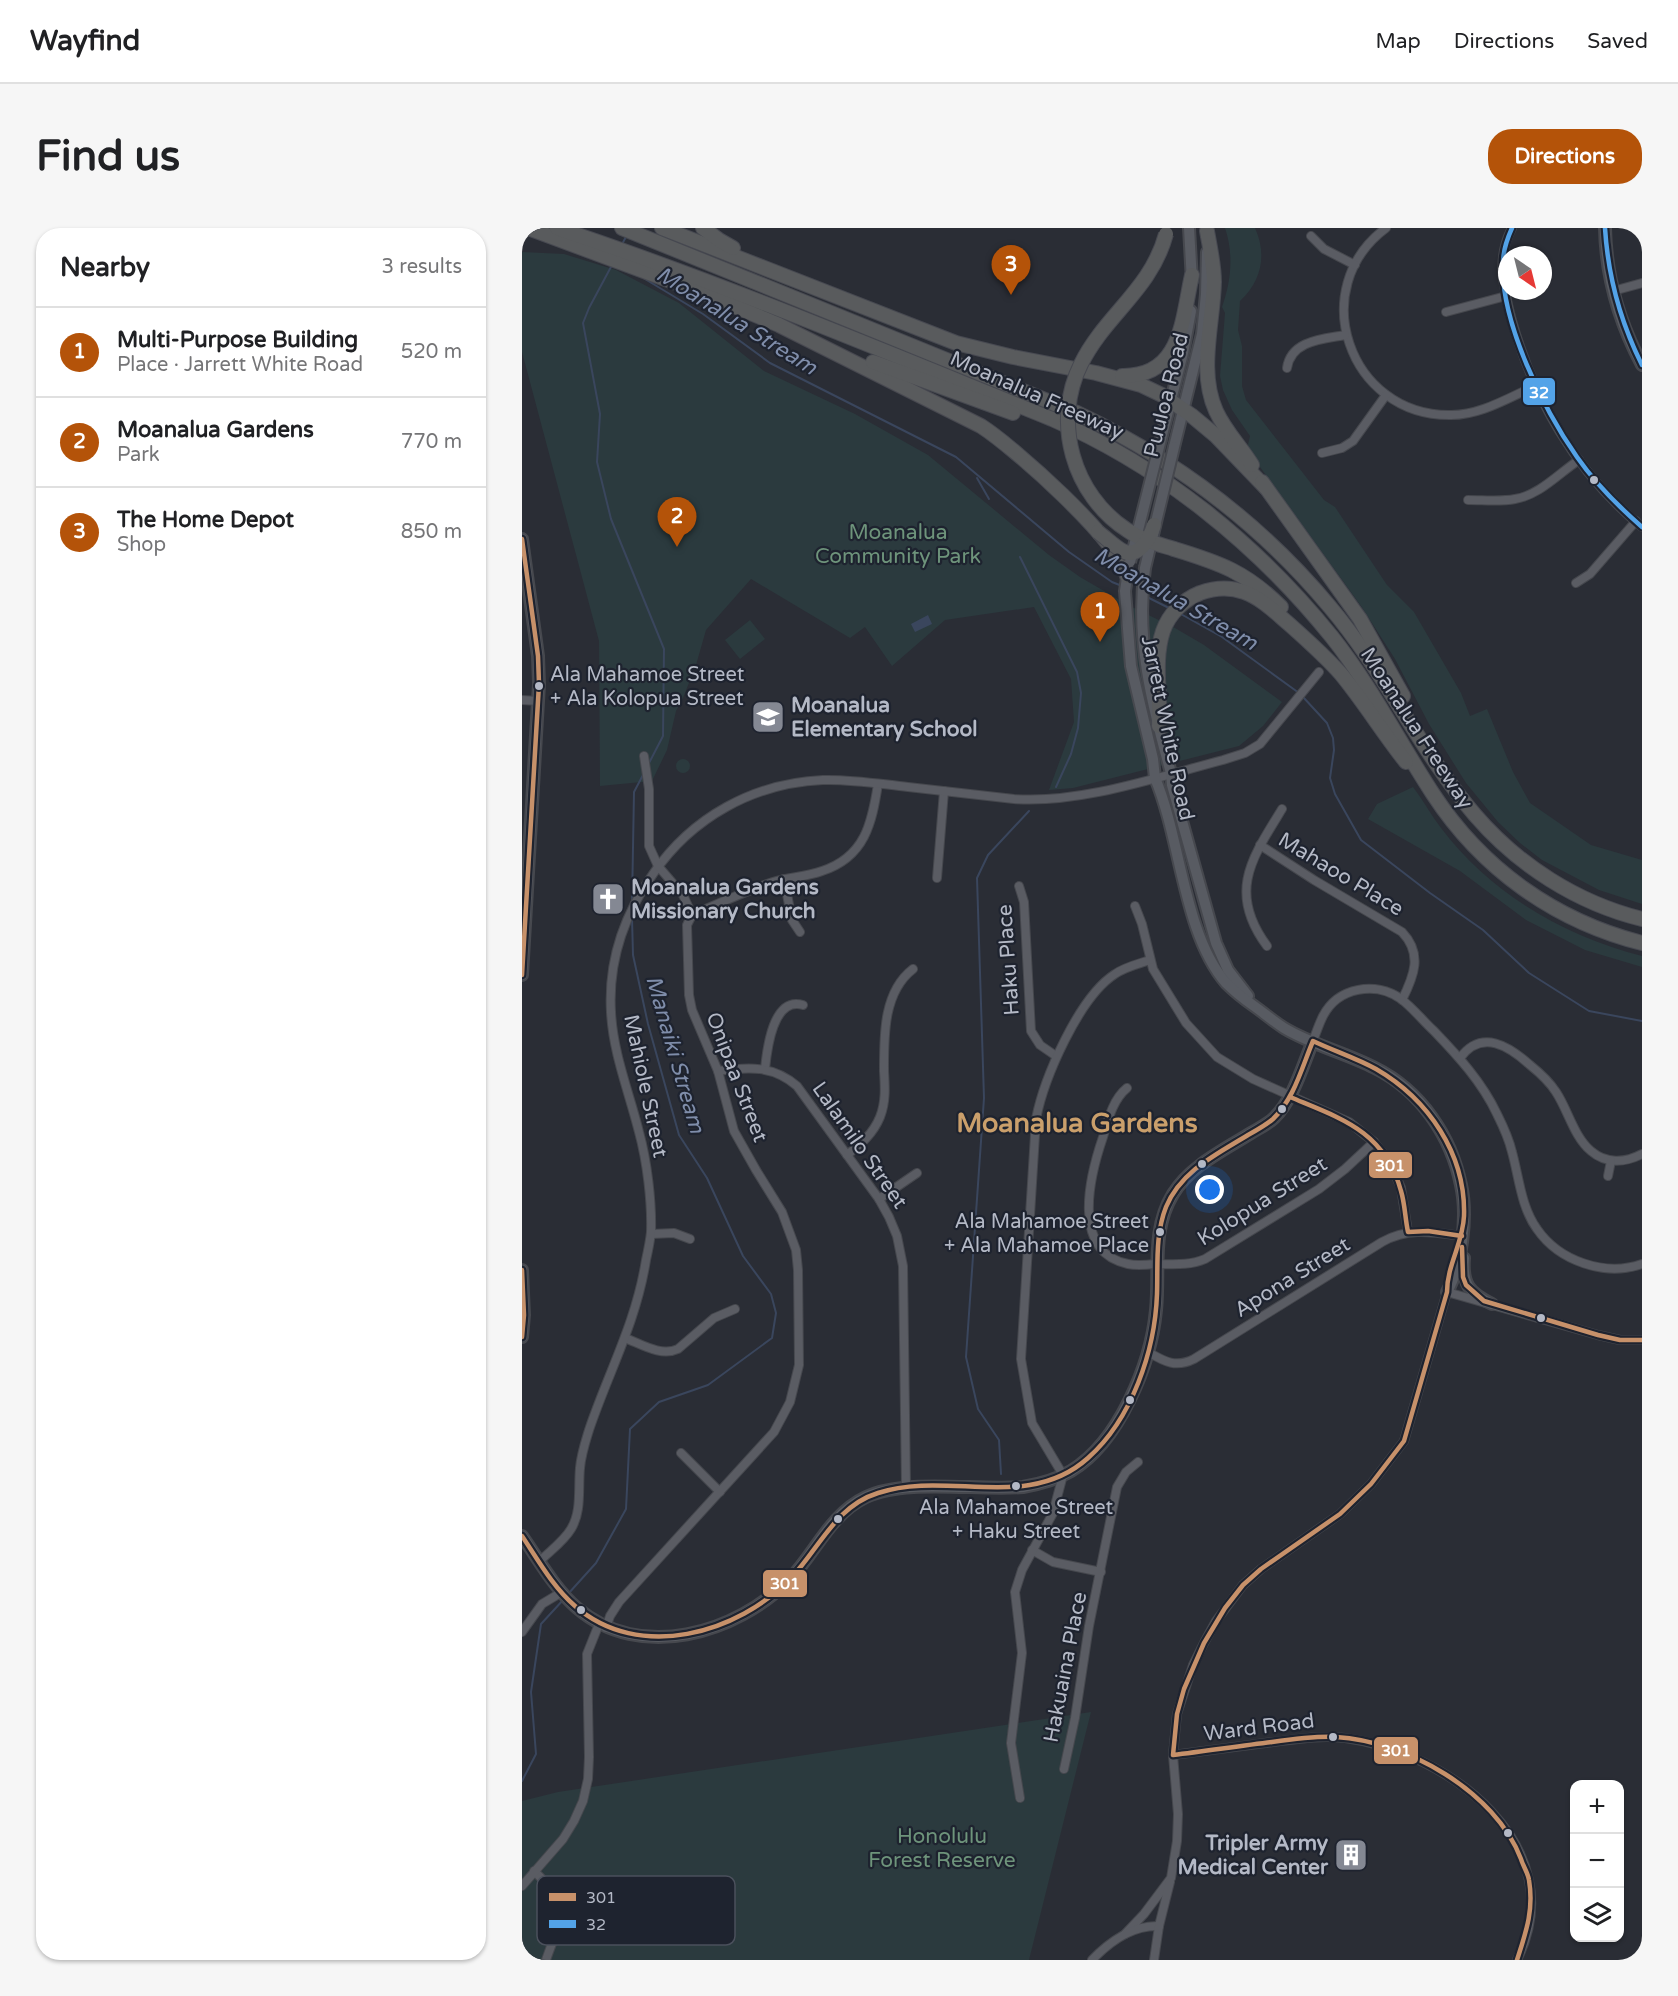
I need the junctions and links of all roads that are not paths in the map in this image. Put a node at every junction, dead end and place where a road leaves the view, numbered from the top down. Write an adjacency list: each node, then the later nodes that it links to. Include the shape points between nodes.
1 (528, 228): 15 (highway)
2 (557, 228): 15 (highway, Moanalua Freeway)
3 (622, 228): 10 (highway)
4 (703, 228): 17 (highway)
5 (1189, 228): 18 (street, Puuloa Road)
6 (1386, 228): 16 (street, via 1368,244)
7 (1512, 228): 14 (street)
8 (1605, 228): 20 (street)
9 (1207, 229): 32 (street, Puuloa Road, via 1202,334); 36 (highway, via 1214,281 1209,389 1222,423)
10 (653, 231): 17 (highway); 56 (highway, Moanalua Freeway, via 796,299 1077,413 1148,451 1207,490 1277,550 1331,607)
11 (1166, 231): 46 (highway, bridge, via 1159,257 1148,276 1080,364 1070,395 1068,431 1072,456 1081,480 1118,524 1135,535 1221,564 1251,580 1289,615)
12 (522, 236): 15 (highway)
13 (1311, 236): 16 (street, via 1324,249)
14 (1505, 246)
15 (610, 252): 24 (highway); 35 (highway, Moanalua Freeway, via 645,258 1060,423 1114,450)
16 (1355, 265): 25 (street, via 1344,298)
17 (783, 274): 28 (highway, via 956,343)
18 (1192, 275): 28 (highway, via 1176,344 1162,364 1141,375); 31 (street, Puuloa Road, via 1188,328)
19 (1642, 283): 20 (street)
20 (1613, 291): 26 (street)
21 (1498, 298): 23 (street)
22 (1507, 300): 29 (street)
23 (1446, 312)
24 (779, 325): 35 (highway, via 1033,421); 40 (highway, via 975,423 1019,455)
25 (1345, 335): 27 (street, via 1306,343 1294,353); 30 (street, via 1360,367)
26 (1642, 365)
27 (1287, 368)
28 (1096, 373): 31 (highway, via 1141,385)
29 (1535, 386): 30 (street, via 1460,415 1428,414); 34 (street)
30 (1386, 395): 33 (street, via 1353,441)
31 (1171, 400): 32 (highway); 42 (street, Jarrett White Road, bridge)
32 (1184, 410): 36 (highway, via 1215,435); 39 (street, Puuloa Road, bridge)
33 (1322, 453)
34 (1579, 460): 37 (street, via 1524,497); 38 (street)
35 (1172, 488): 58 (highway, Moanalua Freeway, via 1244,543 1317,618 1371,693)
36 (1266, 488): 56 (highway, via 1360,619)
37 (1468, 500)
38 (1639, 524): 45 (street, via 1590,574)
39 (1154, 525): 42 (highway, bridge, via 1147,542); 43 (street, Puuloa Road, bridge)
40 (1098, 532): 42 (highway, bridge); 44 (highway, bridge, via 1120,559)
41 (522, 539): 49 (street, via 538,656)
42 (1131, 557): 44 (street, Jarrett White Road)
43 (1144, 568): 50 (street, Jarrett White Road, via 1142,640)
44 (1127, 576): 53 (street, Jarrett White Road, via 1130,660)
45 (1576, 583)
46 (1319, 651): 50 (highway, via 1250,594 1216,588 1186,600 1163,631); 58 (highway)
47 (1319, 672): 52 (street, Mahiole Street, via 1260,744 1245,753)
48 (522, 700): 49 (street)
49 (538, 702): 72 (street)
50 (1159, 726): 52 (street, Jarrett White Road)
51 (644, 756): 60 (street, via 649,846)
52 (1171, 773): 53 (street, Mahiole Street); 75 (street, Jarrett White Road, via 1216,943 1228,970)
53 (1155, 778): 55 (street, Mahiole Street, via 1043,800); 75 (street, Jarrett White Road, via 1210,960 1227,983)
54 (878, 784): 55 (street, Mahiole Street); 60 (street, Mahiole Street, via 806,782 745,797 693,829); 62 (street, via 870,826 852,854 822,872)
55 (944, 791): 61 (street)
56 (1458, 792): 66 (highway, Moanalua Freeway, via 1496,837 1542,874 1587,900)
57 (1282, 809): 59 (street, Mahaoo Place)
58 (1455, 825): 68 (highway, Moanalua Freeway, via 1498,870 1536,898 1596,929)
59 (1260, 845): 69 (street, Mahaoo Place, via 1250,865 1246,892 1251,918); 73 (street, Mahaoo Place, via 1402,932 1413,947 1415,966)
60 (658, 866): 65 (street, via 679,889); 91 (street, Mahiole Street, via 632,906 621,933 611,996 616,1052 642,1144)
61 (937, 878)
62 (784, 879): 65 (street); 67 (street, via 792,920)
63 (1019, 886): 77 (street, Haku Place, via 1024,902 1031,1031 1040,1045)
64 (1135, 906): 70 (street)
65 (692, 915): 80 (street, Onipaa Street, via 687,924 690,1003)
66 (1642, 919)
67 (800, 932)
68 (1642, 943)
69 (1267, 946)
70 (1150, 960): 77 (street, via 1115,973 1101,985); 82 (street, via 1186,1023 1217,1057)
71 (913, 969): 85 (street, via 897,986 887,1019 885,1093 880,1118 868,1137)
72 (522, 975)
73 (1402, 1000): 76 (street, via 1373,988 1344,995 1323,1015); 78 (street)
74 (803, 1005): 79 (street, via 789,1006 776,1020)
75 (1257, 1008): 76 (street, Jarrett White Road, via 1284,1028)
76 (1313, 1041): 82 (street); 92 (street, Jarrett White Road, via 1376,1068 1408,1091 1430,1114 1458,1169 1464,1204)
77 (1056, 1056): 106 (street, via 1036,1119 1021,1359 1032,1423)
78 (1460, 1058): 86 (street, via 1480,1044 1510,1048 1551,1085 1586,1146); 95 (street, via 1496,1112 1512,1150 1522,1195 1542,1235 1563,1253 1589,1265 1617,1269)
79 (765, 1068): 80 (street, Lalamilo Street); 85 (street, Lalamilo Street, via 797,1086)
80 (718, 1071): 108 (street, Onipaa Street, via 734,1131 794,1240 799,1352 794,1390 780,1422)
81 (1127, 1088): 94 (street, Kolopua Street, via 1115,1102 1095,1160 1089,1192 1090,1223 1096,1242 1115,1259 1134,1265)
82 (1290, 1097): 83 (street, via 1349,1122); 94 (street, via 1271,1120 1200,1166 1178,1187 1162,1220)
83 (1374, 1142): 90 (street, via 1390,1162 1401,1188); 94 (street, Kolopua Street, via 1319,1189 1205,1259 1190,1264)
84 (1642, 1154): 86 (street)
85 (847, 1155): 89 (street, Lalamilo Street)
86 (1611, 1161): 88 (street)
87 (917, 1173): 89 (street)
88 (1608, 1176)
89 (879, 1199): 107 (street, Lalamilo Street, via 893,1226 903,1266)
90 (1408, 1232): 92 (street, Apona Street, via 1428,1231); 103 (street, Apona Street, via 1382,1242 1194,1359 1172,1364)
91 (651, 1234): 93 (street, via 674,1233); 101 (street, Mahiole Street, via 638,1303)
92 (1462, 1238): 97 (street, Jarrett White Road, via 1447,1279); 98 (street, via 1466,1285)
93 (690, 1239)
94 (1158, 1264): 103 (street, via 1156,1314)
95 (1642, 1264)
96 (522, 1270): 100 (street)
97 (1447, 1292): 98 (street); 116 (street, Jarrett White Road, via 1404,1441 1371,1484 1340,1514 1260,1569 1225,1608 1204,1642 1184,1689)
98 (1492, 1304): 102 (street, via 1620,1340)
99 (735, 1309): 101 (street, via 714,1318 671,1352)
100 (522, 1337)
101 (625, 1338): 111 (street, Mahiole Street, via 581,1456 576,1520 566,1536)
102 (1642, 1340)
103 (1148, 1352): 106 (street, via 1115,1425 1093,1453)
104 (681, 1453): 108 (street)
105 (1138, 1462): 112 (street, Hakuaina Place, via 1126,1472 1118,1487)
106 (1063, 1475): 107 (street, via 1012,1488); 110 (street, via 1053,1513)
107 (906, 1488): 114 (street, via 874,1493 850,1506 788,1580 740,1615 704,1630 668,1637 632,1635)
108 (720, 1492): 114 (street, Onipaa Street, via 619,1602)
109 (522, 1536): 111 (street)
110 (1032, 1550): 112 (street, Hakuaina Place, via 1053,1562); 118 (street, via 1015,1592 1022,1653 1011,1743)
111 (540, 1561): 113 (street)
112 (1101, 1572): 117 (street, Hakuaina Place)
113 (565, 1595): 114 (street); 115 (street, via 542,1604)
114 (603, 1626): 119 (street, Onipaa Street, via 587,1654 586,1790 569,1830)
115 (522, 1632)
116 (1173, 1755): 121 (street, Jarrett White Road, via 1178,1823); 129 (street, Ward Road, via 1327,1737 1380,1746 1436,1770 1490,1809 1524,1860 1532,1919)
117 (1064, 1769)
118 (1020, 1798)
119 (534, 1872): 120 (street); 122 (street, Onipaa Street)
120 (538, 1876)
121 (1171, 1878): 123 (street, Jarrett White Road); 124 (street, Jarrett White Road)
122 (522, 1886)
123 (1159, 1926): 124 (street, Jarrett White Road, via 1150,1925); 128 (street)
124 (1125, 1934): 127 (street, Jarrett White Road)
125 (551, 1945): 126 (street)
126 (546, 1960)
127 (1092, 1960)
128 (1154, 1960)
129 (1516, 1960)

